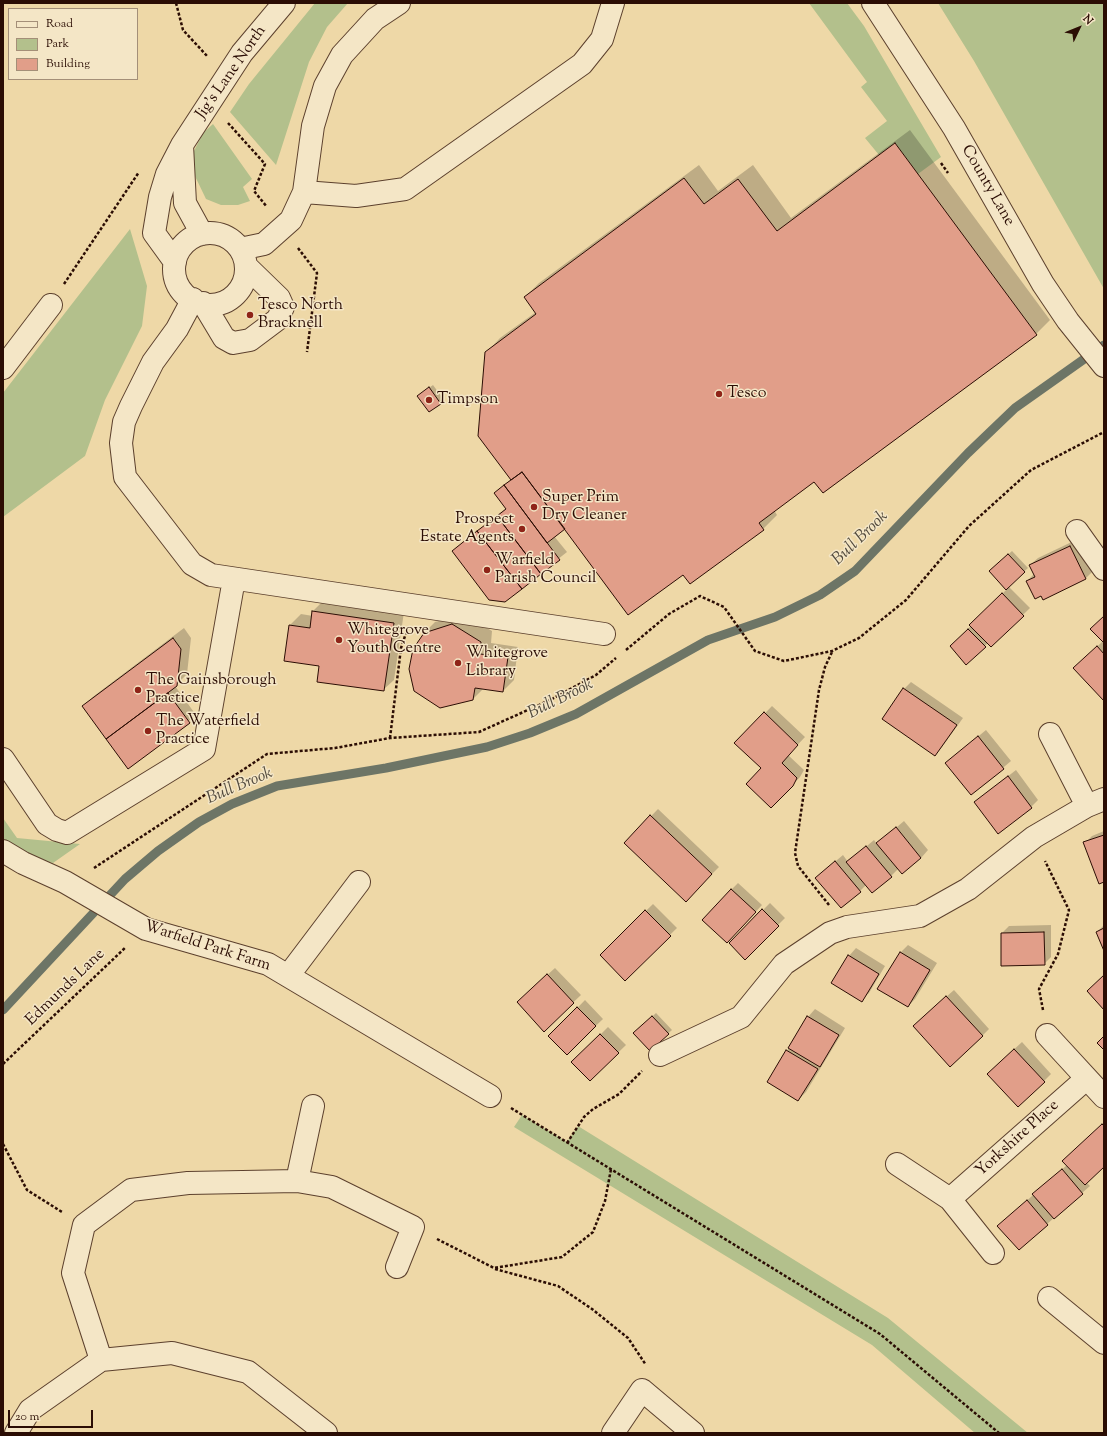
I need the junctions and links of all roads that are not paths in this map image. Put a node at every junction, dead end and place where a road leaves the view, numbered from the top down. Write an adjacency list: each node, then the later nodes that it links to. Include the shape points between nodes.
1 (284, 3): 5 (street, Jig's Lane North, via 242,53)
2 (399, 3): 6 (street, via 375,19 342,55 324,86 313,126)
3 (613, 3): 6 (street, via 602,39 582,64 405,189 356,196)
4 (873, 3): 12 (street, County Lane, via 954,128 1043,284 1068,321)
5 (182, 145): 7 (street, via 185,203); 9 (street, Jig's Lane North, via 167,174 154,233)
6 (304, 192): 8 (street, via 291,220 264,244)
7 (202, 234): 8 (street, via 226,236 236,244); 9 (street, via 188,240 179,250)
8 (243, 257): 10 (street, via 245,276 235,294 224,302 211,305); 10 (street, via 279,298 283,307 278,319 250,340 233,343 224,338)
9 (175, 262): 10 (street, via 175,277 184,294)
10 (198, 301): 16 (street, via 153,362 131,406 123,429 122,463 125,477 192,564 212,575)
11 (51, 305): 13 (street)
12 (1104, 366)
13 (3, 368)
14 (1078, 531): 15 (street)
15 (1104, 569)
16 (234, 578): 17 (street); 19 (street, via 204,749 67,833 47,824)
17 (604, 634)
18 (1050, 734): 20 (street)
19 (3, 759)
20 (1095, 803): 25 (street, via 1034,837 968,889 920,916 847,927 830,933 784,964 741,1017)
21 (3, 851): 23 (street, Warfield Park Farm, via 65,882 146,929 268,964)
22 (359, 882): 23 (street)
23 (288, 976): 27 (street, Warfield Park Farm)
24 (1047, 1035): 26 (street)
25 (660, 1055)
26 (1086, 1079): 28 (street); 32 (street, Yorkshire Place)
27 (490, 1096)
28 (1104, 1097)
29 (313, 1106): 31 (street)
30 (897, 1164): 32 (street)
31 (297, 1181): 34 (street, via 332,1187 413,1227); 37 (street, via 188,1183 131,1190 84,1226 73,1273)
32 (950, 1199): 33 (street)
33 (993, 1253)
34 (397, 1267)
35 (1049, 1298): 36 (street)
36 (1104, 1343)
37 (101, 1360): 38 (street, via 30,1410); 39 (street, via 172,1353 248,1372)
38 (16, 1433)
39 (326, 1433)
40 (613, 1433): 41 (street, via 642,1390)
41 (693, 1433)

